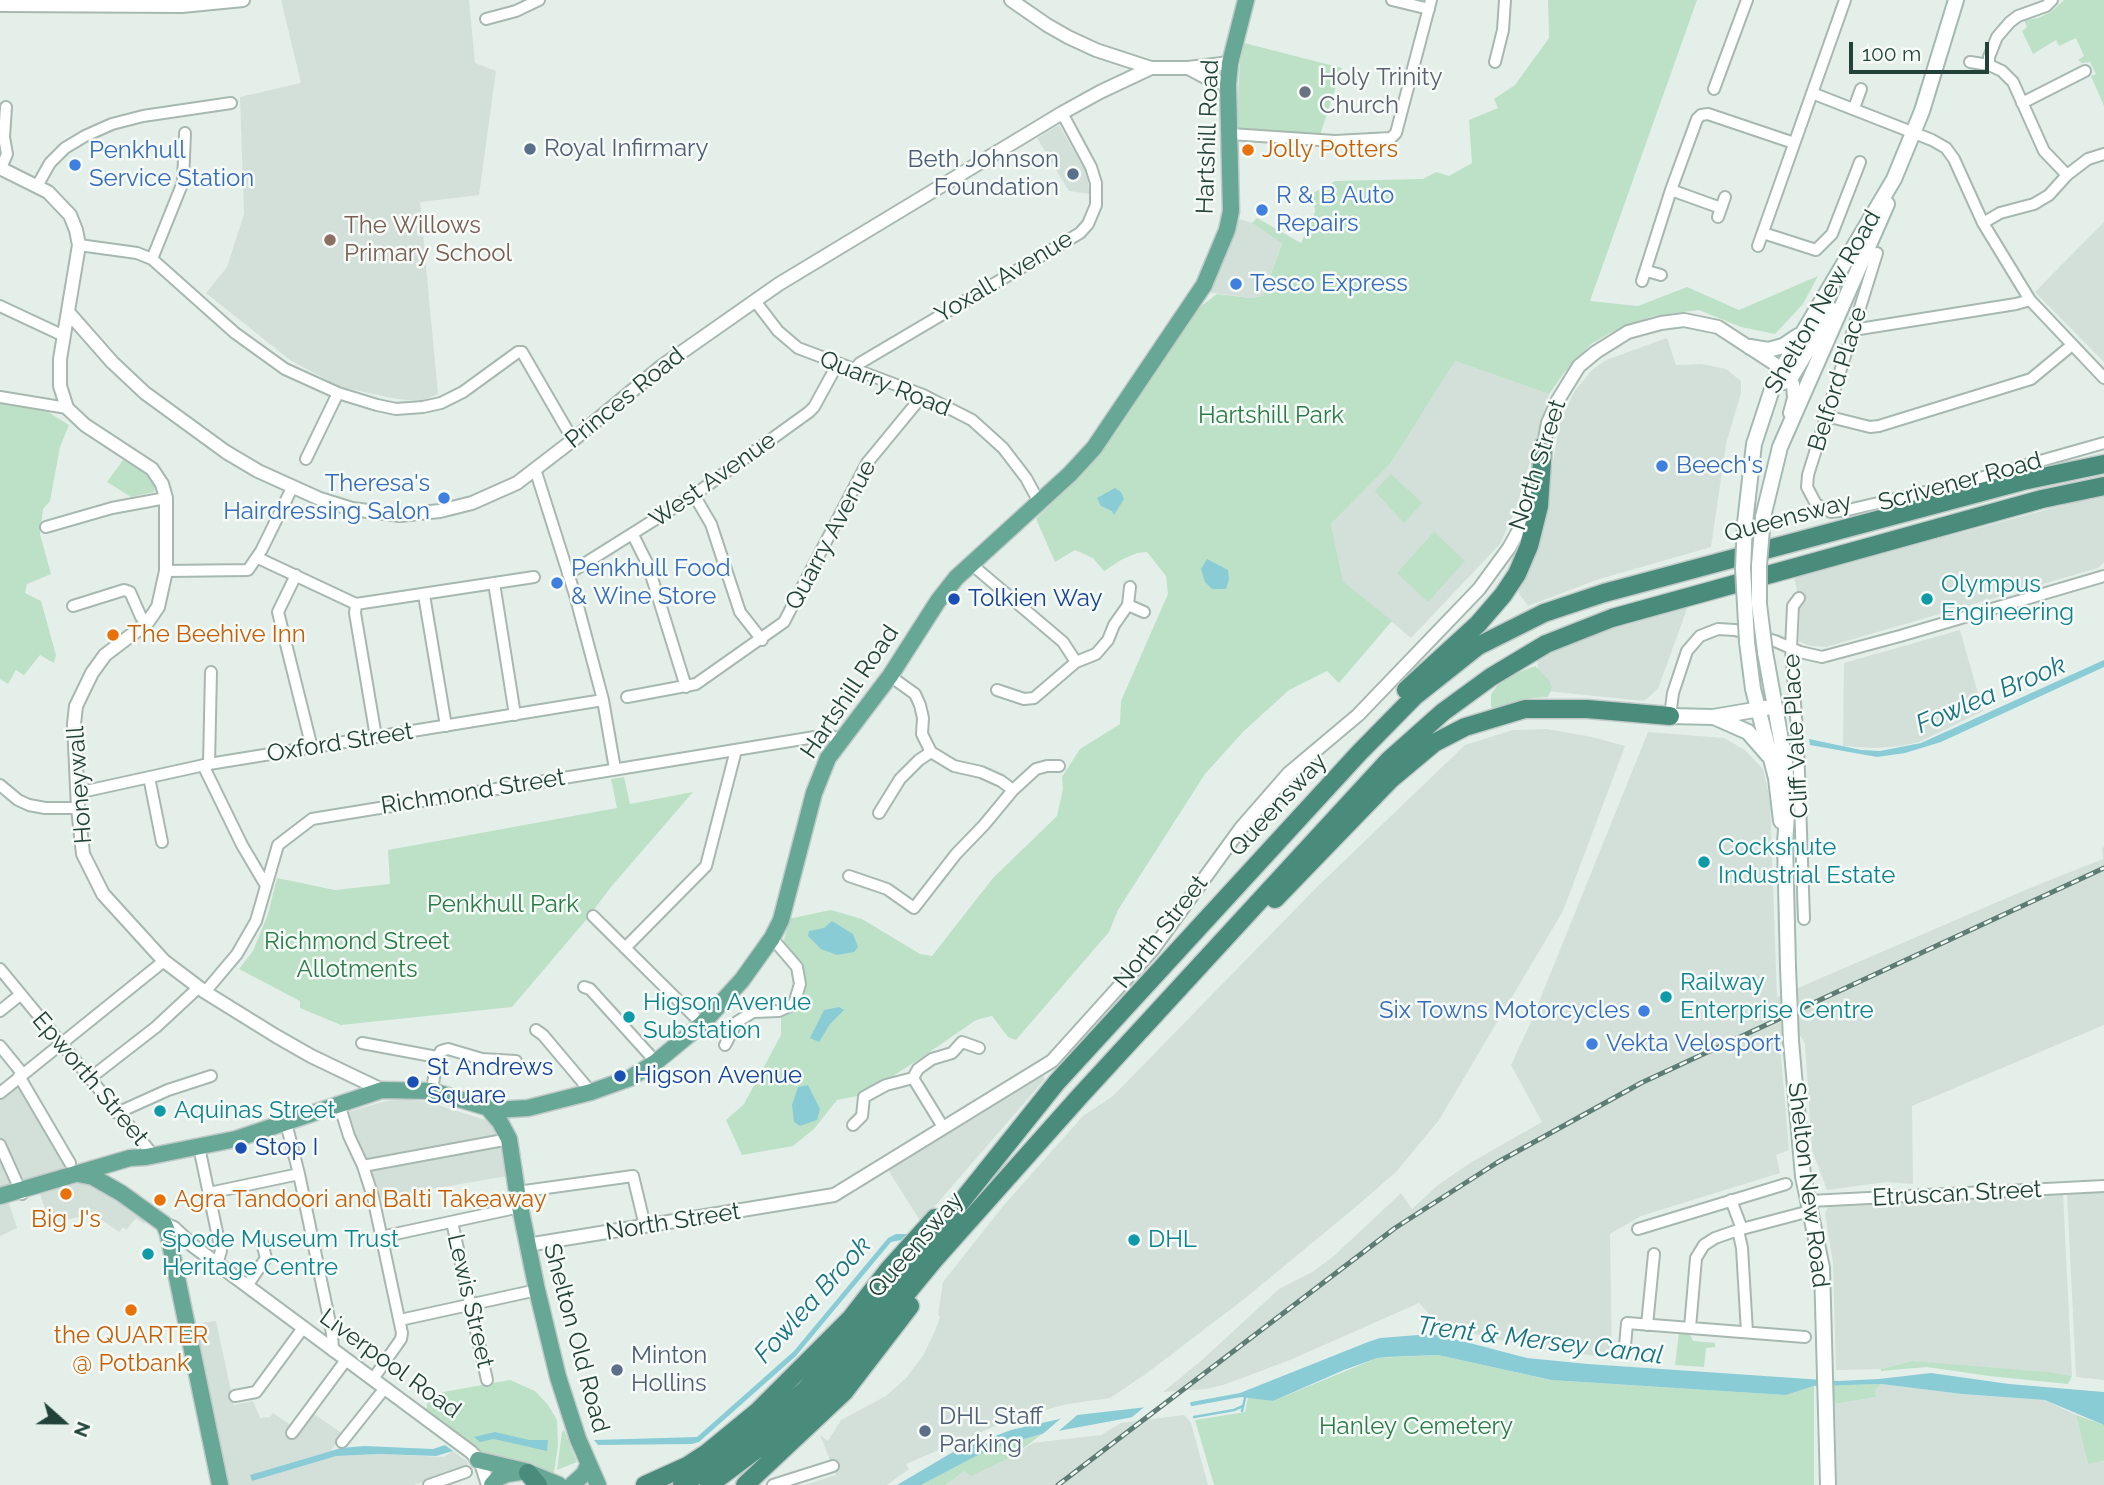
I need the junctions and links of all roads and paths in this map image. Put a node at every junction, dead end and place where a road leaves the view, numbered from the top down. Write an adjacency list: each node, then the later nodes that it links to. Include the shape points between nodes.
1 (243, 0): 11 (street, via 182,6)
2 (539, 0): 13 (street)
3 (1246, 0): 16 (main road, Hartshill Road)
4 (1392, 0): 12 (street)
5 (1505, 0): 14 (street)
6 (1747, 0): 17 (street)
7 (1845, 0): 26 (street)
8 (1956, 0): 32 (main road, Shelton New Road)
9 (2052, 0): 19 (street, via 2010,22 1997,37)
10 (1013, 1): 20 (street, via 1068,37)
11 (0, 5)
12 (1430, 5): 34 (street, via 1391,138 1361,141)
13 (486, 19)
14 (1495, 62)
15 (1970, 62): 19 (street)
16 (1230, 63): 21 (street, Princes Road); 23 (main road, Hartshill Road)
17 (1723, 64): 22 (street); 24 (street)
18 (2072, 64): 28 (street, via 2081,73)
19 (1989, 65): 28 (street, via 2013,82)
20 (1151, 68): 21 (street, Princes Road); 31 (street, Princes Road)
21 (1188, 68): 23 (street, Princes Road)
22 (1735, 68)
23 (1228, 85): 34 (main road, Hartshill Road)
24 (1714, 89)
25 (1861, 89): 30 (street)
26 (1812, 93): 30 (street); 35 (street)
27 (231, 103): 41 (street, via 112,124 65,148)
28 (2022, 103): 39 (street, via 2044,151)
29 (7, 104): 38 (street, via 7,154)
30 (1854, 108): 32 (street)
31 (1062, 113): 53 (street, Princes Road); 62 (street, Yoxall Avenue, via 1096,183 1096,205 1080,233)
32 (1914, 132): 40 (main road, Shelton New Road); 44 (street, via 1947,148)
33 (185, 133): 49 (street, via 183,182)
34 (1230, 134): 81 (main road, Hartshill Road, via 1231,211 1204,285 1094,448)
35 (1794, 143): 42 (street, via 1702,115); 45 (street)
36 (2104, 154): 39 (street, via 2088,159)
37 (1860, 162): 45 (street, via 1832,234 1816,254)
38 (0, 168): 41 (street)
39 (2067, 175): 44 (street, via 2034,204)
40 (1894, 179): 50 (main road, Shelton New Road, via 1884,215); 57 (main road, Shelton New Road)
41 (37, 186): 46 (street, via 48,191 70,215)
42 (1671, 190): 43 (street); 51 (street, via 1645,276)
43 (1721, 207)
44 (1983, 223): 52 (street)
45 (1763, 233): 47 (street)
46 (79, 246): 49 (street); 55 (street)
47 (1758, 246)
48 (1877, 253): 56 (street, Belford Place)
49 (152, 259): 65 (street, via 235,333 285,369)
50 (1859, 268): 63 (main road); 73 (main road, Shelton New Road)
51 (1661, 275)
52 (2030, 300): 56 (street); 59 (street)
53 (755, 301): 61 (street, Quarry Road, via 790,342); 70 (street, Princes Road, via 662,366)
54 (0, 306): 58 (street)
55 (68, 312): 58 (street); 78 (street, Princes Road, via 145,393 226,452)
56 (1853, 330): 69 (street, Belford Place)
57 (1802, 334): 60 (main road, via 1768,350); 63 (main road, Shelton New Road)
58 (64, 336): 68 (street, via 59,378)
59 (2072, 345): 64 (street); 69 (street, via 2031,379 1880,426)
60 (1751, 347): 63 (street, North Street); 72 (street, North Street, via 1718,327 1692,321 1628,332 1579,366 1558,400)
61 (837, 365): 62 (street, Quarry Road); 79 (street, West Avenue, via 809,412)
62 (854, 370): 66 (street, Quarry Road)
63 (1782, 376): 73 (street, via 1793,384 1794,398); 103 (main road, Shelton New Road, bridge, via 1754,444 1743,568)
64 (2104, 378)
65 (338, 393): 70 (street, via 396,409 441,403 522,352); 74 (street)
66 (923, 395): 81 (street, Quarry Road, via 986,432 1026,478); 101 (street, Quarry Avenue, via 867,463 784,622)
67 (0, 397): 68 (street)
68 (67, 408): 80 (street, Honeywall, via 152,469)
69 (1826, 416): 82 (street, Belford Place, via 1808,475 1807,487)
70 (573, 440): 76 (street, Princes Road)
71 (2104, 443): 82 (street, Scrivener Road, via 1849,510 1831,512)
72 (1543, 446): 133 (highway, via 1539,506 1517,574 1484,618 1387,711); 175 (street, North Street, via 1525,519 1479,589 1358,715 1289,773 1241,828 1153,949 1052,1061)
73 (1780, 447): 111 (main road, Shelton New Road, bridge, via 1763,517 1759,565 1759,604)
74 (306, 458)
75 (2104, 464): 133 (highway, Queensway, via 2023,481 1656,578 1544,613 1478,646 1437,677)
76 (535, 469): 78 (street, Princes Road, via 487,498 416,514 352,509); 88 (street)
77 (2104, 486): 148 (highway, Queensway, via 1685,596 1612,618 1525,655 1443,712 1388,761)
78 (292, 488): 85 (street)
79 (694, 495): 84 (street, West Avenue); 101 (street, via 711,524 740,612)
80 (166, 498): 83 (street); 87 (street, Honeywall)
81 (1039, 502): 86 (main road, Hartshill Road)
82 (1816, 504)
83 (46, 527)
84 (633, 535): 88 (street, West Avenue); 107 (street, via 648,565)
85 (258, 558): 87 (street, via 248,570 239,572); 89 (street)
86 (971, 564): 104 (street, via 1063,642); 106 (main road, Hartshill Road, via 947,588)
87 (166, 571): 100 (street, Honeywall, via 158,607)
88 (568, 574): 110 (street)
89 (296, 575): 96 (street); 120 (street, via 278,612)
90 (2104, 576): 102 (street, via 1830,655 1812,656)
91 (534, 577): 92 (street)
92 (494, 583): 94 (street); 114 (street)
93 (1130, 587): 98 (street)
94 (424, 595): 96 (street); 117 (street)
95 (1799, 598): 102 (street, Cliff Vale Place, via 1793,606)
96 (356, 604): 118 (street)
97 (72, 606): 100 (street, via 124,590 130,592)
98 (1128, 606): 99 (street); 104 (street, via 1102,647)
99 (1144, 612)
100 (147, 624): 130 (street, Honeywall, via 105,655 82,691 74,724)
101 (762, 640): 107 (street)
102 (1791, 648): 115 (street, via 1728,628 1700,636 1687,651); 139 (street, Cliff Vale Place)
103 (1748, 660): 112 (main road, Shelton New Road); 113 (main road, via 1747,691)
104 (1076, 662): 108 (street, via 1034,698)
105 (211, 673): 124 (street)
106 (890, 676): 119 (main road, Hartshill Road); 122 (street, via 915,694 923,718 922,734)
107 (686, 687): 109 (street)
108 (997, 690)
109 (627, 697)
110 (603, 700): 114 (street, Oxford Street); 126 (street)
111 (1774, 707): 112 (main road); 135 (main road, Shelton New Road, via 1786,762)
112 (1758, 710): 113 (main road); 123 (main road, Shelton New Road)
113 (1735, 712): 116 (main road)
114 (516, 715): 117 (street, Oxford Street)
115 (1670, 716): 116 (main road); 148 (highway, via 1525,709 1465,727 1434,743 1391,779 1295,880)
116 (1713, 717): 123 (main road, via 1748,732)
117 (446, 726): 118 (street, Oxford Street)
118 (376, 737): 120 (street, Oxford Street)
119 (841, 739): 121 (street, Richmond Street, via 827,734); 140 (main road, Hartshill Road, via 822,769 788,899)
120 (312, 748): 124 (street, Oxford Street)
121 (736, 750): 126 (street, Richmond Street); 141 (street, via 706,866)
122 (931, 752): 129 (street); 132 (street, via 900,779)
123 (1771, 758): 135 (main road, Shelton New Road)
124 (206, 765): 127 (street, Oxford Street); 137 (street, via 236,834)
125 (1059, 766): 129 (street, via 1036,769)
126 (615, 769): 137 (street, Richmond Street, via 312,819 278,845)
127 (149, 777): 130 (street, Oxford Street); 134 (street)
128 (0, 785): 131 (street, via 29,805)
129 (1013, 790): 136 (street, via 914,908 887,888)
130 (77, 793): 131 (street, Honeywall)
131 (78, 808): 142 (street, Honeywall, via 83,854 103,894)
132 (879, 813)
133 (1300, 816): 163 (highway, Queensway)
134 (162, 842)
135 (1785, 843): 191 (main road, Shelton New Road, bridge, via 1791,1041 1803,1176)
136 (849, 876)
137 (265, 884): 145 (street, Richmond Street, via 256,921 245,942)
138 (593, 916): 141 (street)
139 (1804, 919)
140 (772, 938): 149 (main road, Hartshill Road); 153 (street, via 797,967 800,984 794,1004 779,1011 753,1012 737,1022)
141 (625, 948): 149 (street)
142 (164, 961): 145 (street, Honeywall); 151 (street)
143 (0, 969): 146 (street, Epworth Street)
144 (584, 987): 158 (street)
145 (202, 989): 162 (street, Richmond Street); 164 (street, Honeywall, via 311,1056)
146 (20, 995): 147 (street); 151 (street, Epworth Street)
147 (0, 1010)
148 (1153, 1017): 168 (highway, Queensway)
149 (702, 1024): 158 (main road, Hartshill Road)
150 (536, 1030): 166 (street)
151 (60, 1044): 159 (street); 162 (street, Epworth Street)
152 (362, 1044): 156 (street)
153 (725, 1045)
154 (0, 1046): 159 (street)
155 (979, 1048): 161 (street, via 962,1042 953,1054 932,1059)
156 (437, 1057): 157 (street, via 448,1049 482,1059 494,1055); 165 (street)
157 (516, 1061)
158 (656, 1062): 166 (main road, Hartshill Road, via 630,1078)
159 (21, 1075): 167 (street); 181 (street)
160 (211, 1076): 172 (street)
161 (913, 1078): 174 (street, via 886,1084 864,1097 862,1116); 175 (street)
162 (89, 1079): 172 (street, Epworth Street)
163 (1057, 1082): 234 (highway, via 1008,1131 851,1318 803,1368 708,1453); 235 (highway, Queensway, via 853,1337 804,1391 754,1436)
164 (382, 1090): 165 (main road, Hartshill Road); 169 (main road, Hartshill Road)
165 (432, 1091): 170 (main road, Hartshill Road)
166 (591, 1092): 171 (main road, Hartshill Road)
167 (0, 1093)
168 (1080, 1097): 236 (highway, Queensway, via 934,1260 846,1367 764,1444); 237 (highway, via 844,1392)
169 (339, 1104): 173 (main road, Hartshill Road); 180 (street)
170 (488, 1108): 171 (main road, Hartshill Road); 176 (main road, Shelton Old Road)
171 (528, 1108): 176 (main road)
172 (117, 1113): 179 (street, Epworth Street)
173 (286, 1123): 178 (main road, Hartshill Road); 182 (street)
174 (853, 1125)
175 (943, 1127): 194 (street, North Street, via 834,1195)
176 (509, 1139): 180 (street); 189 (main road, Shelton Old Road)
177 (0, 1145): 185 (street)
178 (199, 1147): 179 (main road, Hartshill Road); 187 (street)
179 (150, 1157): 181 (main road, Hartshill Road); 186 (main road, Hartshill Road, via 121,1169 115,1183)
180 (363, 1166): 197 (street)
181 (80, 1171): 185 (main road, Hartshill Road); 186 (main road, Liverpool Road)
182 (299, 1174): 187 (street); 214 (street)
183 (1786, 1184): 190 (street)
184 (2104, 1186): 191 (street, Etruscan Street)
185 (21, 1193): 188 (main road, Hartshill Road)
186 (121, 1193): 193 (main road, Liverpool Road)
187 (209, 1193): 203 (street, via 221,1251)
188 (0, 1196)
189 (519, 1200): 192 (street); 194 (street, via 632,1176); 201 (main road, Shelton Old Road)
190 (1731, 1200): 195 (street); 196 (street)
191 (1810, 1206): 196 (street, Etruscan Street); 239 (main road, Shelton New Road, via 1822,1268)
192 (452, 1222): 197 (street); 206 (street, Lewis Street)
193 (164, 1224): 199 (main road); 200 (street, Liverpool Road)
194 (645, 1226): 201 (street, North Street)
195 (1639, 1229)
196 (1740, 1230): 210 (street, Etruscan Street, via 1715,1238 1699,1251); 211 (street)
197 (381, 1237): 207 (street)
198 (262, 1243): 204 (street, via 266,1258)
199 (170, 1245): 200 (street, via 181,1241); 228 (main road)
200 (192, 1245): 203 (street, Liverpool Road)
201 (527, 1245): 205 (main road, Shelton Old Road)
202 (1654, 1254): 208 (street)
203 (217, 1264): 204 (street, Liverpool Road)
204 (247, 1286): 209 (street, Liverpool Road)
205 (537, 1290): 206 (street); 223 (main road, Shelton Old Road, via 558,1377)
206 (469, 1305): 207 (street); 217 (street, Lewis Street)
207 (400, 1320): 216 (street, via 401,1339)
208 (1647, 1325): 210 (street); 213 (street, via 1627,1324)
209 (303, 1328): 214 (street, Liverpool Road); 219 (street, via 256,1392)
210 (1690, 1328): 211 (street)
211 (1747, 1332): 212 (street)
212 (1805, 1336)
213 (1625, 1346)
214 (333, 1351): 215 (street, Liverpool Road)
215 (346, 1360): 216 (street, Liverpool Road); 220 (street)
216 (373, 1379): 218 (street, Liverpool Road)
217 (487, 1380)
218 (385, 1388): 221 (street); 222 (street, Liverpool Road)
219 (235, 1396)
220 (292, 1433)
221 (342, 1442)
222 (478, 1460): 226 (main road); 230 (street)
223 (588, 1465): 232 (main road, Shelton Old Road); 233 (main road, Shelton Old Road)
224 (833, 1466): 238 (street)
225 (466, 1472): 227 (street)
226 (531, 1476): 230 (main road, via 507,1474); 231 (main road)
227 (443, 1483): 229 (street)
228 (220, 1485)
229 (429, 1485)
230 (490, 1485)
231 (559, 1485)
232 (572, 1485)
233 (598, 1485)
234 (645, 1485)
235 (682, 1485)
236 (709, 1485)
237 (745, 1485)
238 (773, 1485)
239 (1828, 1485)

